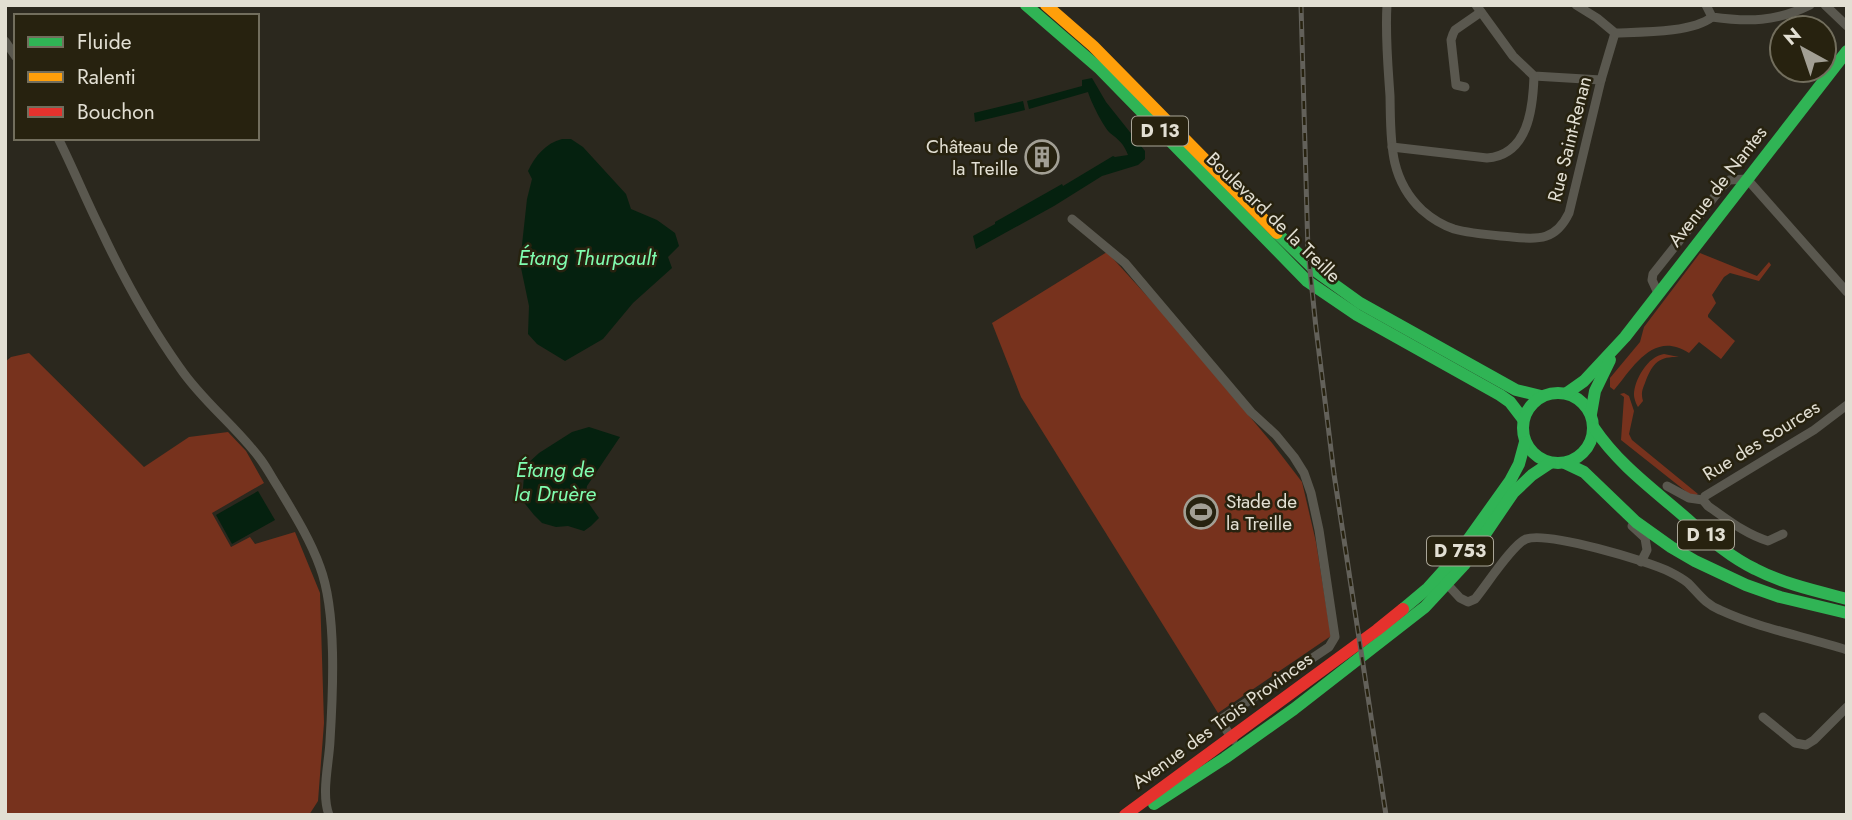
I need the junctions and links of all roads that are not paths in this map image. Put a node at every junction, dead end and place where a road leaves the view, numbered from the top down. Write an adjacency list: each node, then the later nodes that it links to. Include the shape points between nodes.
1 (1026, 5): 20 (main road, Boulevard de la Treille / D 13, via 1095,64)
2 (1046, 5): 20 (main road, Boulevard de la Treille / D 13, via 1093,46)
3 (1387, 5): 17 (street, Rue Saint-Renan)
4 (1576, 5): 11 (street)
5 (1706, 5): 9 (street)
6 (1810, 5): 9 (street, via 1771,20)
7 (1825, 5): 10 (street)
8 (1478, 9): 13 (street); 15 (street, via 1455,30 1451,40 1456,85)
9 (1712, 17): 11 (street, via 1696,26)
10 (1847, 26)
11 (1615, 33): 14 (street, Rue Saint-Renan)
12 (1847, 51): 18 (main road, Avenue de Nantes)
13 (1534, 76): 14 (street); 17 (street, via 1526,129 1505,154 1487,158)
14 (1601, 80): 17 (street, Rue Saint-Renan, via 1569,213 1563,225 1547,236 1471,233 1437,222 1403,187)
15 (1465, 87)
16 (59, 140): 47 (street, via 110,249 162,342 200,394 261,460 314,552 325,585 330,625)
17 (1392, 146)
18 (1746, 178): 21 (street); 23 (main road, Avenue de Nantes)
19 (1072, 219): 45 (street, via 1125,263 1251,412 1290,451 1311,493 1335,637 1329,647 1220,720)
20 (1291, 257): 22 (main road, Boulevard de la Treille / D 13, via 1307,281)
21 (1847, 292)
22 (1338, 297): 25 (main road, Boulevard de la Treille / D 13, via 1376,312 1516,390); 28 (main road, Boulevard de la Treille / D 13, via 1500,395)
23 (1619, 344): 24 (main road, Avenue de Nantes); 27 (main road, Avenue de Nantes, via 1595,391)
24 (1567, 393): 25 (main road); 27 (main road)
25 (1541, 396): 28 (main road)
26 (1847, 405): 35 (street, Rue des Sources)
27 (1591, 414): 29 (main road)
28 (1523, 419): 30 (main road)
29 (1594, 428): 32 (main road, via 1586,451); 39 (main road, D 13, via 1630,472 1743,563 1794,585)
30 (1525, 442): 31 (main road); 41 (main road, D 753, via 1510,481 1455,558)
31 (1550, 463): 32 (main road); 38 (main road, D 753, via 1513,493)
32 (1565, 463): 34 (main road, D 13, via 1584,472)
33 (1667, 486): 35 (street)
34 (1606, 494): 37 (street, via 1614,509 1645,538 1647,550); 40 (main road, D 13, via 1636,522 1695,561 1780,597)
35 (1703, 500): 36 (street, Rue des Sources, via 1758,538 1768,541)
36 (1783, 534)
37 (1641, 562): 38 (street, via 1546,537 1528,538 1518,544 1475,599 1460,598); 42 (street, via 1686,582 1717,610)
38 (1448, 585): 41 (main road, D 753, via 1425,607)
39 (1847, 599)
40 (1847, 613)
41 (1380, 635): 45 (main road, Avenue des Trois Provinces / D 753, via 1342,655); 46 (main road, Avenue des Trois Provinces / D 753, via 1345,670)
42 (1847, 650)
43 (1847, 707): 44 (street, via 1805,745 1795,743)
44 (1763, 718)
45 (1230, 736): 46 (street, via 1236,743); 48 (main road, Avenue des Trois Provinces / D 753)
46 (1248, 743): 49 (main road, Avenue des Trois Provinces / D 753)
47 (329, 815)
48 (1125, 815)
49 (1137, 815)

